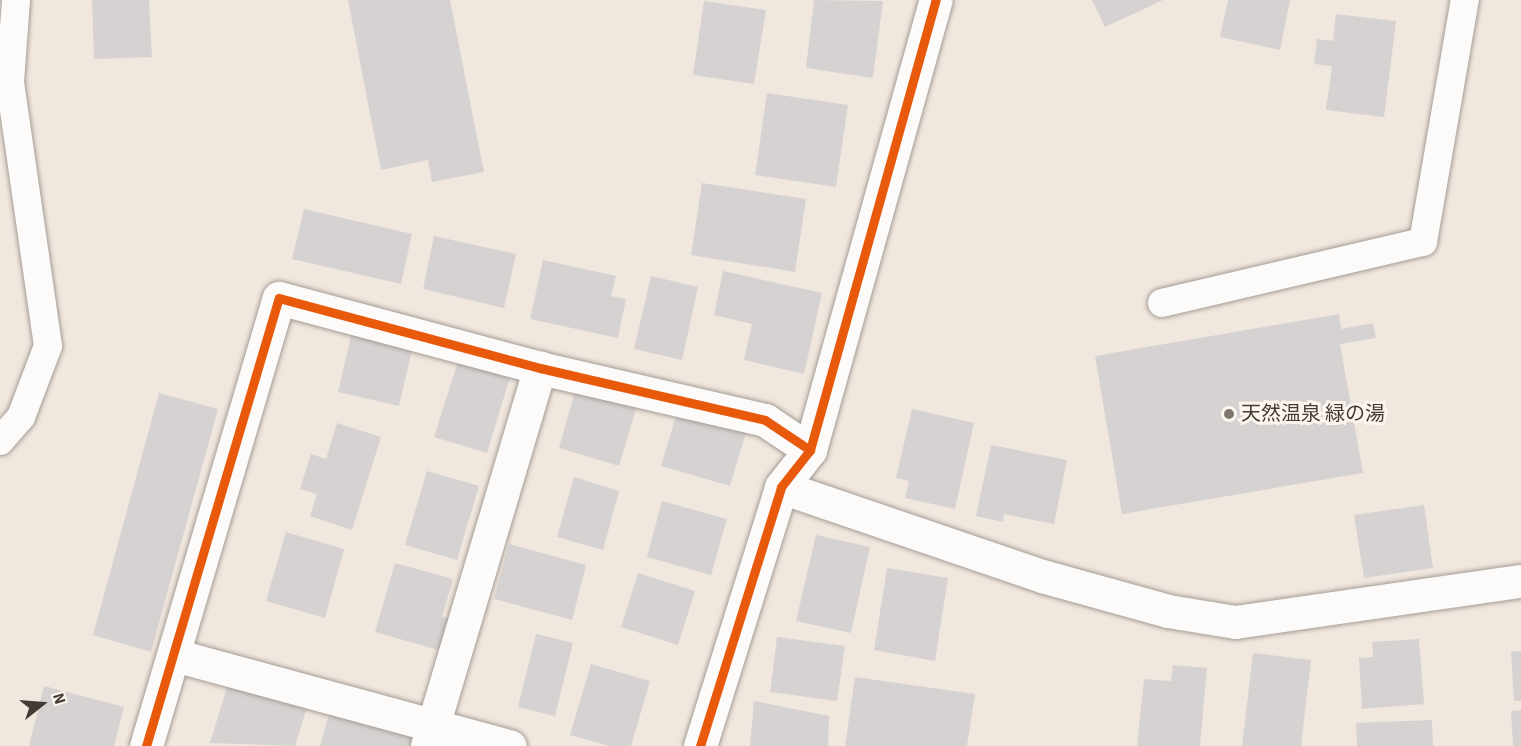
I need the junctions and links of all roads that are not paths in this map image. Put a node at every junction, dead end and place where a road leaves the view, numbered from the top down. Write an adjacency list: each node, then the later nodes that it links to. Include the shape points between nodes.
1 (16, 0): 6 (lane, via 10,82 48,346 21,417)
2 (936, 0): 7 (street)
3 (1465, 0): 4 (lane, via 1423,242)
4 (1162, 303)
5 (540, 368): 7 (street, via 765,420); 10 (street, via 279,298); 11 (street)
6 (0, 441)
7 (810, 450): 8 (street)
8 (781, 487): 9 (street, via 1042,576 1168,611 1235,622); 14 (street)
9 (1521, 581)
10 (174, 655): 11 (street); 12 (street)
11 (430, 735): 13 (street)
12 (146, 746)
13 (510, 746)
14 (700, 746)

